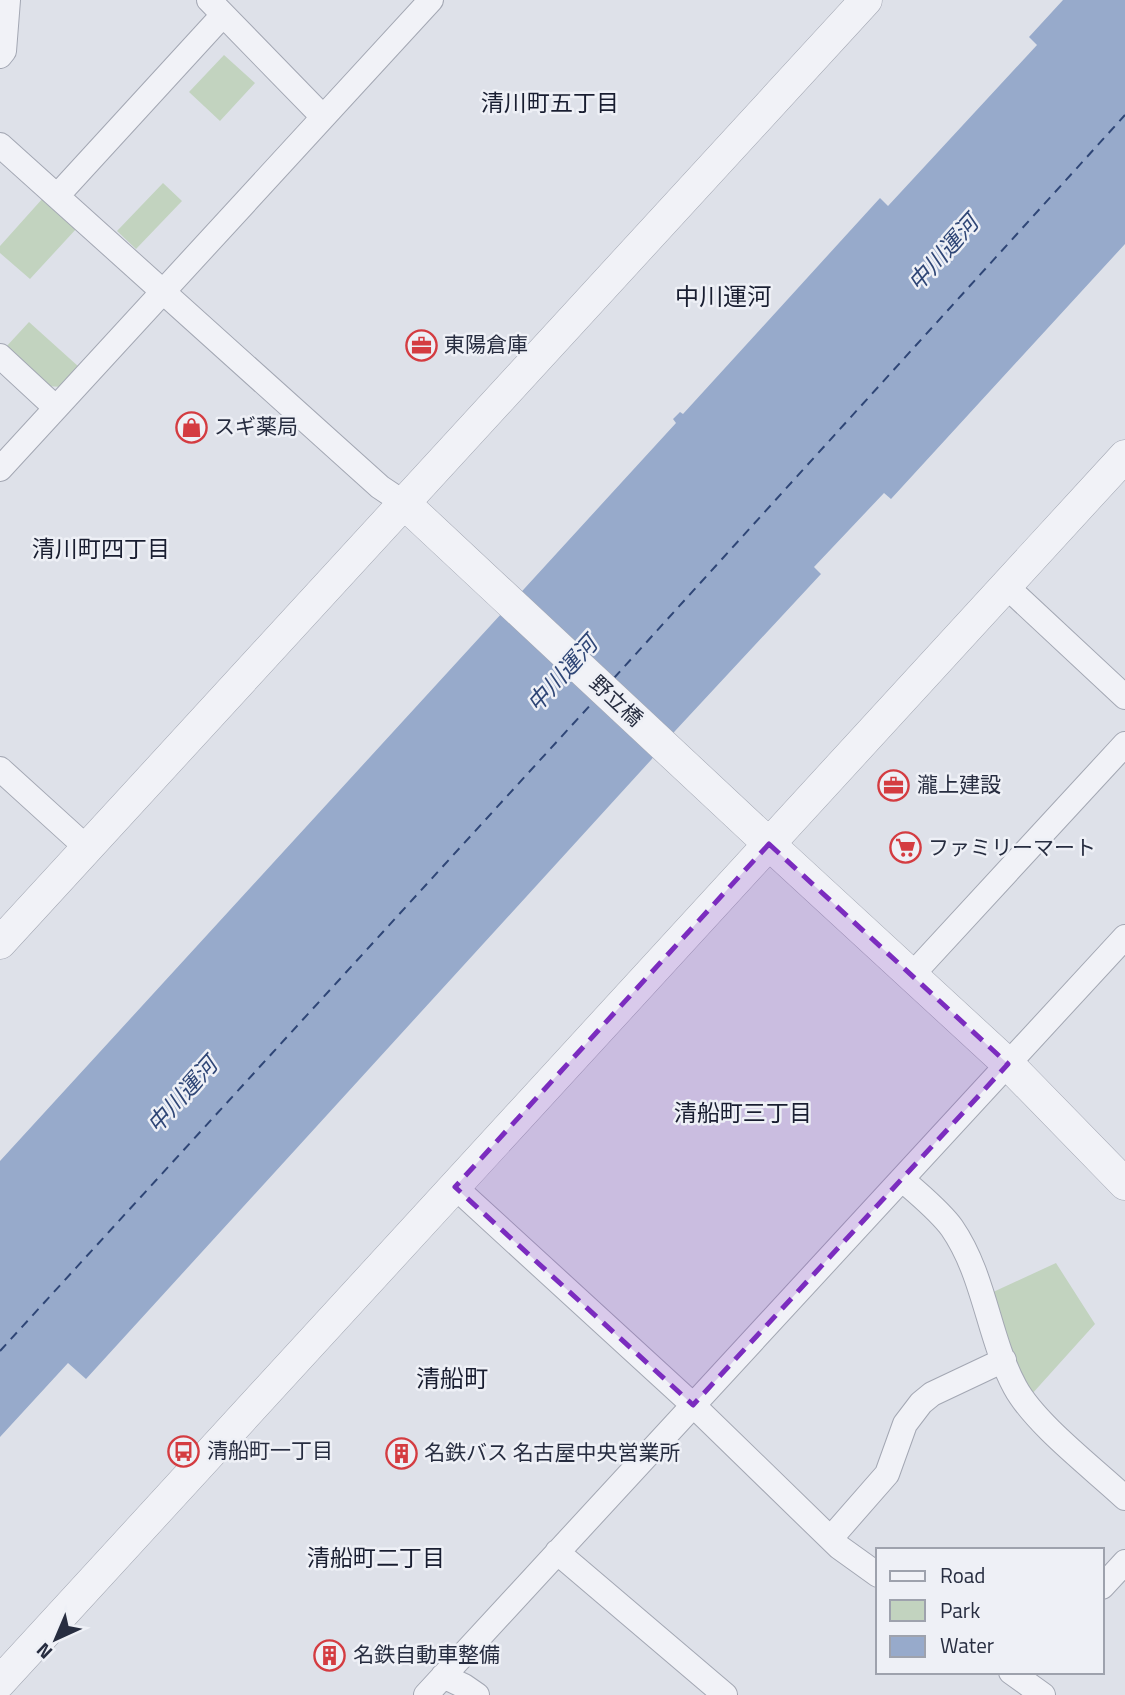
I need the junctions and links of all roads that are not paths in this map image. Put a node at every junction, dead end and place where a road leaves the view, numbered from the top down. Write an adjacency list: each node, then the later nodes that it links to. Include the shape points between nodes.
1 (8, 0): 5 (street)
2 (431, 0): 6 (street)
3 (866, 0): 14 (street)
4 (216, 8): 6 (street); 8 (street)
5 (0, 57)
6 (323, 117): 9 (street)
7 (0, 145): 8 (street)
8 (57, 196): 9 (street)
9 (163, 291): 11 (street); 14 (street, via 380,487)
10 (0, 356): 11 (street)
11 (56, 408): 13 (street)
12 (1125, 456): 15 (street)
13 (0, 469)
14 (404, 503): 19 (street, 野立橋); 20 (street)
15 (1006, 586): 16 (street); 19 (street)
16 (1125, 697)
17 (1125, 744): 23 (street)
18 (0, 769): 20 (street)
19 (769, 844): 23 (street, 野立橋); 27 (street)
20 (87, 848): 22 (street)
21 (1125, 937): 24 (street)
22 (0, 943)
23 (911, 976): 24 (street, 野立橋)
24 (1008, 1064): 25 (street); 26 (street, 野立橋)
25 (902, 1179): 28 (street, via 950,1225 962,1243); 29 (street)
26 (1125, 1184)
27 (455, 1186): 29 (street); 38 (street)
28 (1004, 1360): 30 (street, via 1027,1406); 31 (street, via 932,1394 911,1413 881,1483)
29 (693, 1405): 31 (street); 32 (street)
30 (1125, 1497)
31 (831, 1538): 34 (street)
32 (557, 1552): 36 (street); 41 (street)
33 (1125, 1562): 35 (street)
34 (876, 1573)
35 (1104, 1585)
36 (443, 1676): 39 (street); 40 (street)
37 (1015, 1679): 42 (street)
38 (0, 1682)
39 (426, 1695)
40 (477, 1695)
41 (725, 1695)
42 (1043, 1695)

